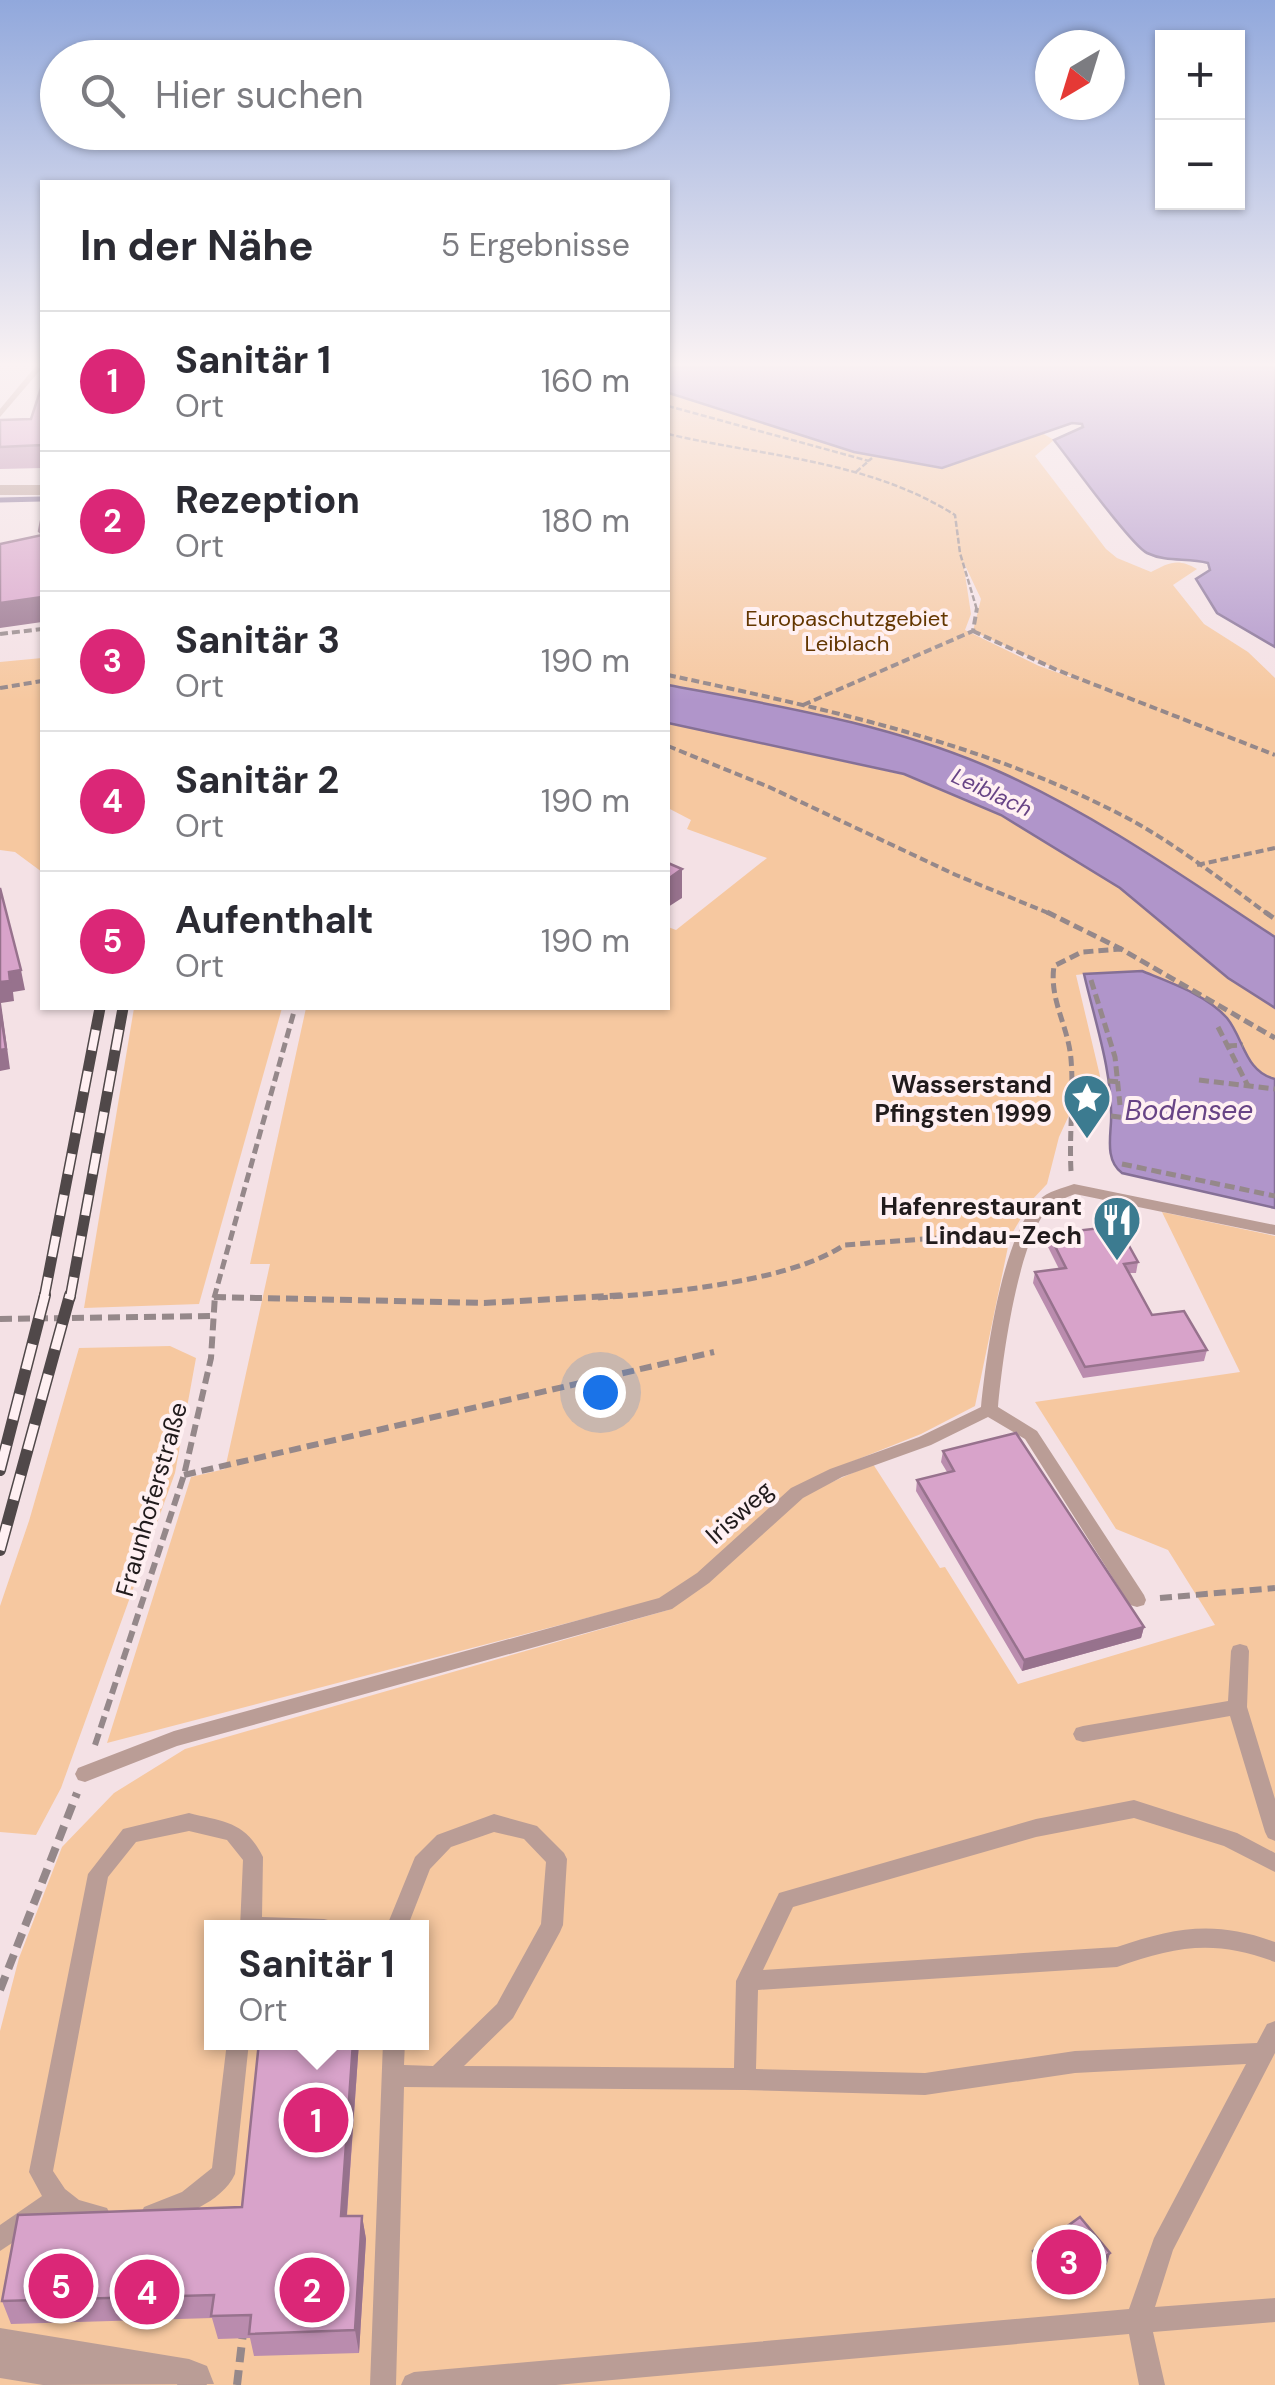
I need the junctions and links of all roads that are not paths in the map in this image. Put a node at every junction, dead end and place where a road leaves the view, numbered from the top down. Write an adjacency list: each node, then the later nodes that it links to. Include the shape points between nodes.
1 (0, 490): 2 (street)
2 (40, 490)
3 (1275, 1230): 4 (lane, via 1074,1188 1043,1203 1027,1231 994,1348)
4 (989, 1410): 5 (lane, via 1031,1435); 9 (lane, Irisweg, via 797,1493 665,1604 174,1739)
5 (1137, 1600)
6 (1240, 1650): 7 (lane)
7 (1237, 1707): 8 (lane); 10 (lane)
8 (1084, 1734)
9 (85, 1774)
10 (1275, 1832)
11 (1275, 1863): 15 (lane, via 1230,1839 1134,1810 1036,1828 786,1900)
12 (251, 1920): 23 (lane, via 254,1857 233,1833 189,1822 130,1835 98,1874 41,2172)
13 (399, 1920): 21 (lane, via 422,1863 444,1840 494,1823 530,1832 556,1858 552,1925 505,2012)
14 (1275, 1952): 15 (lane, via 1224,1934 1170,1938 1116,1957)
15 (746, 1980): 22 (lane)
16 (1275, 2031): 19 (lane)
17 (237, 2050): 23 (lane, via 222,2174 190,2201 157,2215 85,2216)
18 (394, 2050): 20 (lane)
19 (1262, 2053): 22 (lane, via 1075,2062 925,2084); 26 (lane, via 1162,2246)
20 (393, 2076): 21 (lane); 29 (lane)
21 (438, 2076): 22 (lane)
22 (745, 2078)
23 (56, 2200): 24 (lane)
24 (0, 2239)
25 (1275, 2310): 26 (lane)
26 (1138, 2321): 30 (lane); 31 (lane)
27 (0, 2353): 28 (street)
28 (191, 2385)
29 (384, 2385)
30 (414, 2385)
31 (1152, 2385)

